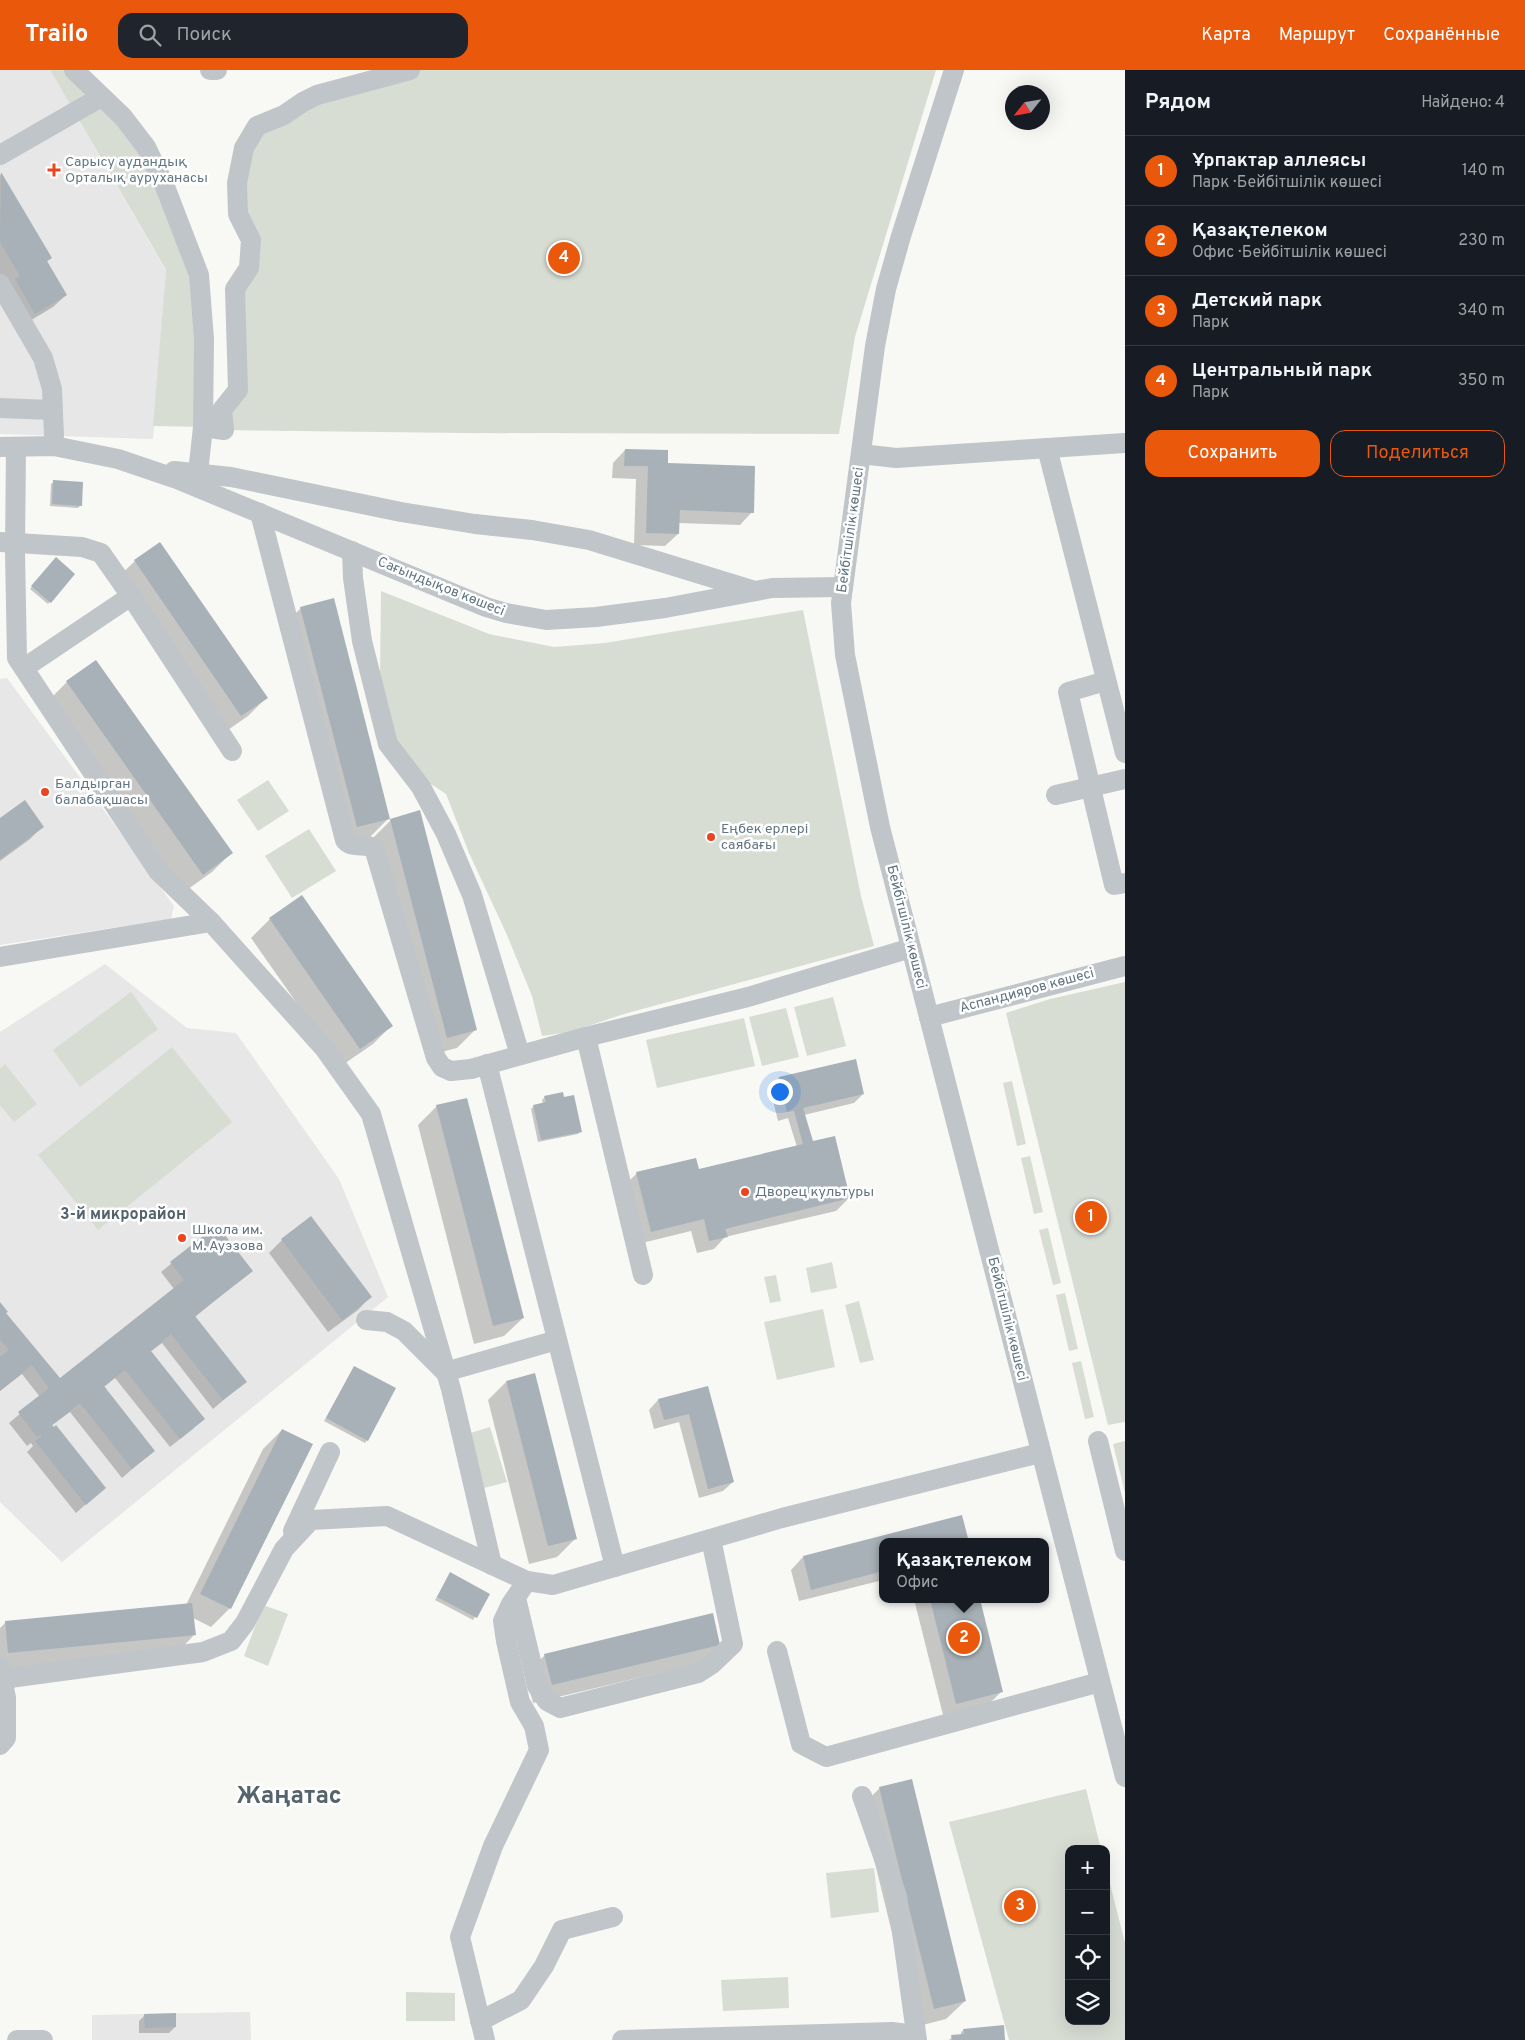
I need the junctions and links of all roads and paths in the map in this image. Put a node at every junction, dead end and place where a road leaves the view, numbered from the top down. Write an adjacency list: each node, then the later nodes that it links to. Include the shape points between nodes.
1 (74, 70): 6 (street)
2 (210, 70): 3 (street)
3 (217, 70)
4 (410, 70): 11 (street, via 317,95 284,115 257,126 244,148 237,183 238,214 251,240 249,268 234,289 238,390 222,410 224,430)
5 (954, 70): 16 (street, Бейбітшілік көшесі, via 886,289)
6 (101, 97): 7 (street); 11 (street, via 123,117 146,147 199,275 204,338)
7 (0, 155)
8 (0, 286): 10 (street, via 43,358 52,389)
9 (0, 408): 10 (street)
10 (52, 410): 12 (street)
11 (203, 427): 18 (street)
12 (54, 436)
13 (1125, 442): 15 (street)
14 (8, 447): 17 (street, Сағындықов көшесі, via 54,446); 20 (street)
15 (1047, 448): 16 (street, via 896,458); 26 (street)
16 (861, 454): 22 (street, Бейбітшілік көшесі)
17 (142, 467): 18 (street, Сағындықов көшесі); 19 (street, Сағындықов көшесі)
18 (198, 473): 23 (street, Сағындықов көшесі, via 400,512 589,540)
19 (260, 513): 21 (street, Сағындықов көшесі); 41 (street, via 344,840 352,846 374,848 436,1058 451,1071)
20 (7, 542): 24 (street, via 82,547 101,553); 25 (street)
21 (352, 551): 23 (street, Сағындықов көшесі, via 486,607 506,614 546,620 665,608); 40 (street, via 362,641 388,744 421,786 472,895)
22 (843, 587): 23 (street, Сағындықов көшесі); 35 (street, Бейбітшілік көшесі, via 845,655 880,827)
23 (755, 591)
24 (131, 596): 25 (street); 28 (street)
25 (13, 662): 34 (street, via 158,871)
26 (1106, 681): 27 (street); 31 (street, via 1068,692)
27 (1118, 700): 29 (street)
28 (232, 751)
29 (1125, 753)
30 (1125, 779): 31 (street)
31 (1090, 787): 32 (street); 33 (street, via 1114,886)
32 (1056, 795)
33 (1125, 883)
34 (211, 922): 36 (street); 45 (street, via 324,1048 371,1114)
35 (911, 948): 38 (street, Бейбітшілік көшесі); 39 (street, via 748,997)
36 (0, 957)
37 (1125, 966): 38 (street, Аспандияров көшесі)
38 (929, 1017): 48 (street, Бейбітшілік көшесі)
39 (586, 1037): 40 (street); 42 (street)
40 (520, 1055): 41 (street)
41 (487, 1064): 44 (street)
42 (643, 1275)
43 (366, 1320): 45 (street, via 387,1322 404,1331)
44 (557, 1340): 45 (street); 53 (street)
45 (446, 1372): 52 (street)
46 (1098, 1441): 51 (street)
47 (330, 1452): 50 (street)
48 (1040, 1453): 49 (street); 57 (street, Бейбітшілік көшесі)
49 (710, 1539): 53 (street); 54 (street, via 733,1644 698,1673 560,1708 547,1701 537,1686)
50 (284, 1549): 52 (street, via 311,1520 388,1516); 56 (street, via 245,1624 231,1640 203,1652)
51 (1125, 1550)
52 (492, 1565): 54 (street)
53 (615, 1567): 54 (street, via 553,1585)
54 (521, 1590): 62 (street, via 503,1621 520,1702 534,1726 539,1750 493,1846 460,1937)
55 (777, 1651): 57 (street, via 801,1744 826,1757)
56 (1, 1673): 58 (street, via 6,1698 6,1738)
57 (1100, 1682): 59 (street, Бейбітшілік көшесі)
58 (0, 1744)
59 (1125, 1777)
60 (862, 1796): 63 (street, via 897,1896)
61 (613, 1917): 62 (street, via 562,1930 544,1966 521,2000)
62 (482, 2031)
63 (916, 2037): 66 (street, via 892,2032)
64 (17, 2040): 65 (street)
65 (44, 2040)
66 (622, 2040)

